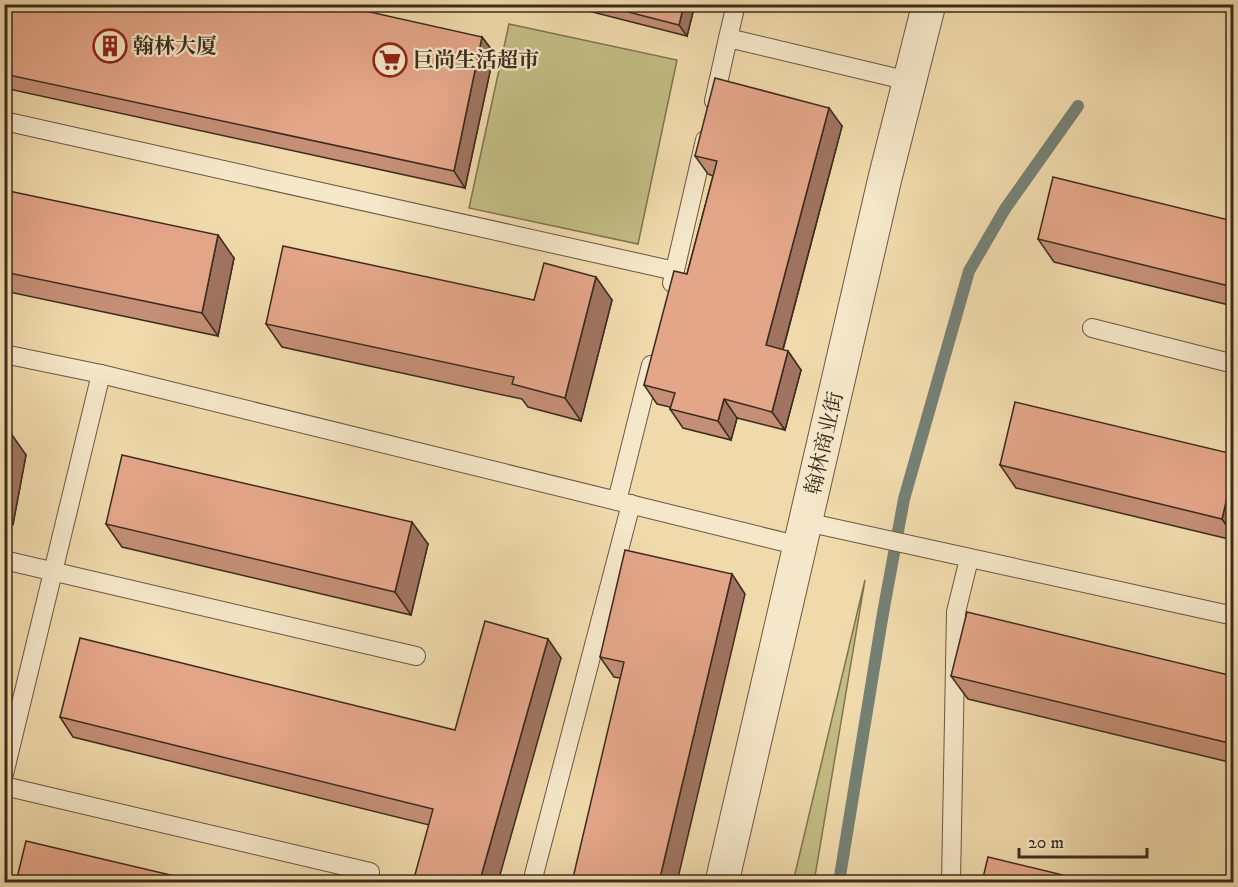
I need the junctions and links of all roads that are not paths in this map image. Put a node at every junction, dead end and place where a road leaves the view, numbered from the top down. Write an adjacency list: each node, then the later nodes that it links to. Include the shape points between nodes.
1 (736, 4): 3 (lane)
2 (928, 4): 4 (street, 翰林商业街)
3 (728, 39): 4 (lane); 6 (lane)
4 (909, 81): 14 (street, 翰林商业街)
5 (4, 121): 6 (lane)
6 (675, 271): 7 (lane)
7 (666, 305)
8 (1092, 328): 11 (lane)
9 (654, 351): 13 (lane)
10 (4, 354): 12 (lane)
11 (1233, 364)
12 (101, 374): 13 (lane); 17 (lane)
13 (624, 503): 14 (lane); 23 (lane)
14 (803, 534): 15 (lane, via 879,538); 24 (street, 翰林商业街)
15 (969, 559): 18 (lane); 25 (lane, via 956,612)
16 (4, 560): 17 (lane)
17 (53, 572): 19 (lane); 20 (lane)
18 (1233, 616)
19 (416, 656)
20 (4, 774)
21 (4, 786): 22 (lane)
22 (370, 872)
23 (532, 882)
24 (722, 882)
25 (951, 882)

